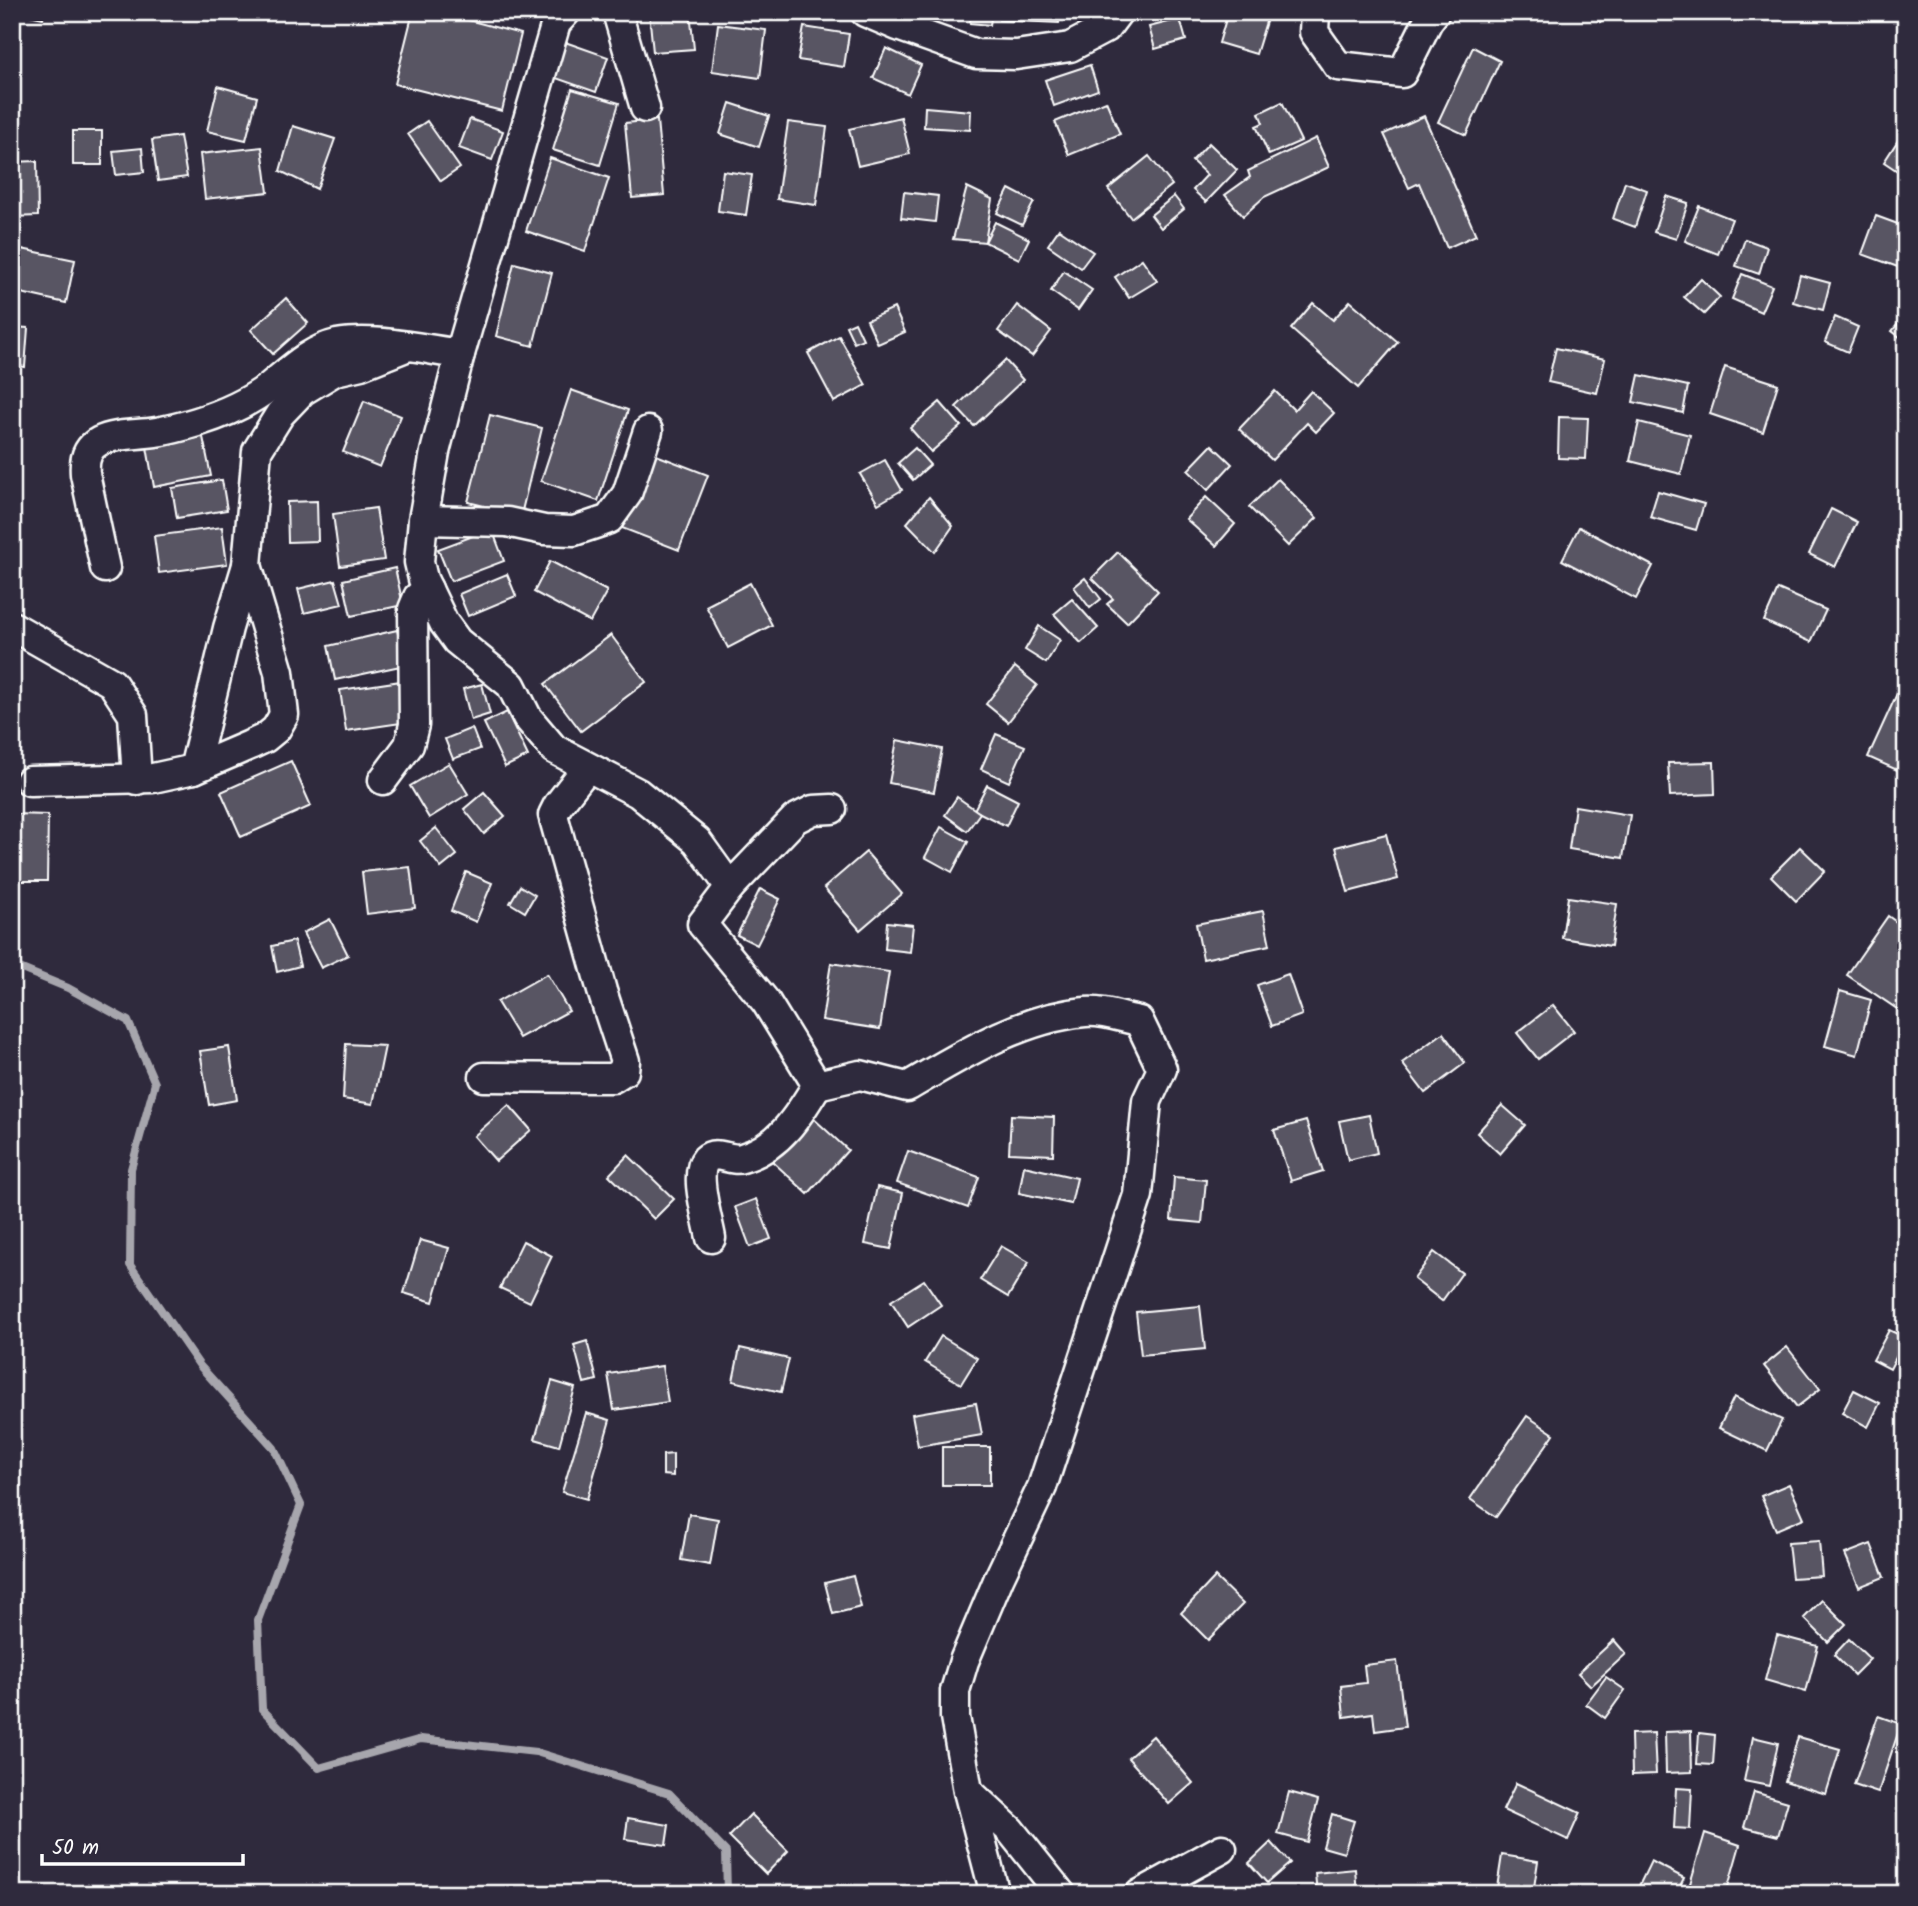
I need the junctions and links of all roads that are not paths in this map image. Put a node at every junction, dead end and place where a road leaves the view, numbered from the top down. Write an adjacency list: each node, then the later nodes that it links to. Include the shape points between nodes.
1 (566, 12): 9 (street, via 556,23)
2 (617, 12): 7 (street)
3 (865, 12): 4 (street, via 976,54 1016,55 1070,47 1106,28)
4 (1118, 12)
5 (1315, 12): 6 (street, via 1314,32 1338,65 1402,74)
6 (1435, 12)
7 (645, 108)
8 (406, 347): 9 (street); 12 (street, via 316,381 280,414 257,452); 13 (street, via 365,343 324,348 230,410 154,433 118,435 92,446 83,459)
9 (460, 354): 11 (street)
10 (648, 431): 11 (street, via 627,494 609,519 574,531 507,522)
11 (423, 520): 14 (street, via 419,562)
12 (247, 565): 19 (street); 19 (street, via 279,672 284,715 265,738)
13 (105, 568)
14 (428, 589): 18 (street, via 457,641 511,685 527,717 554,749); 21 (street, via 418,597 414,609 414,725 409,745)
15 (12, 626): 17 (street)
16 (12, 648): 17 (street)
17 (88, 670): 20 (street, via 111,683 132,715)
18 (587, 768): 24 (street, via 638,793 697,841); 25 (street, via 553,815 625,1061 624,1071 604,1078)
19 (194, 769): 20 (street)
20 (137, 780): 22 (street)
21 (383, 780)
22 (30, 781)
23 (832, 809): 24 (street, via 813,810 795,819)
24 (730, 887): 26 (street, via 702,925 765,1002)
25 (484, 1077)
26 (817, 1085): 27 (street, via 788,1128 766,1147 742,1158 719,1155 704,1161 700,1172); 28 (street, via 860,1076 907,1087 1026,1024 1088,1011 1139,1021 1162,1069 1147,1101 1138,1195 1046,1474 955,1691)
27 (711, 1238)
28 (968, 1791): 30 (street); 31 (street, via 1010,1830)
29 (1222, 1849): 32 (street)
30 (995, 1894)
31 (1061, 1894)
32 (1140, 1894)

